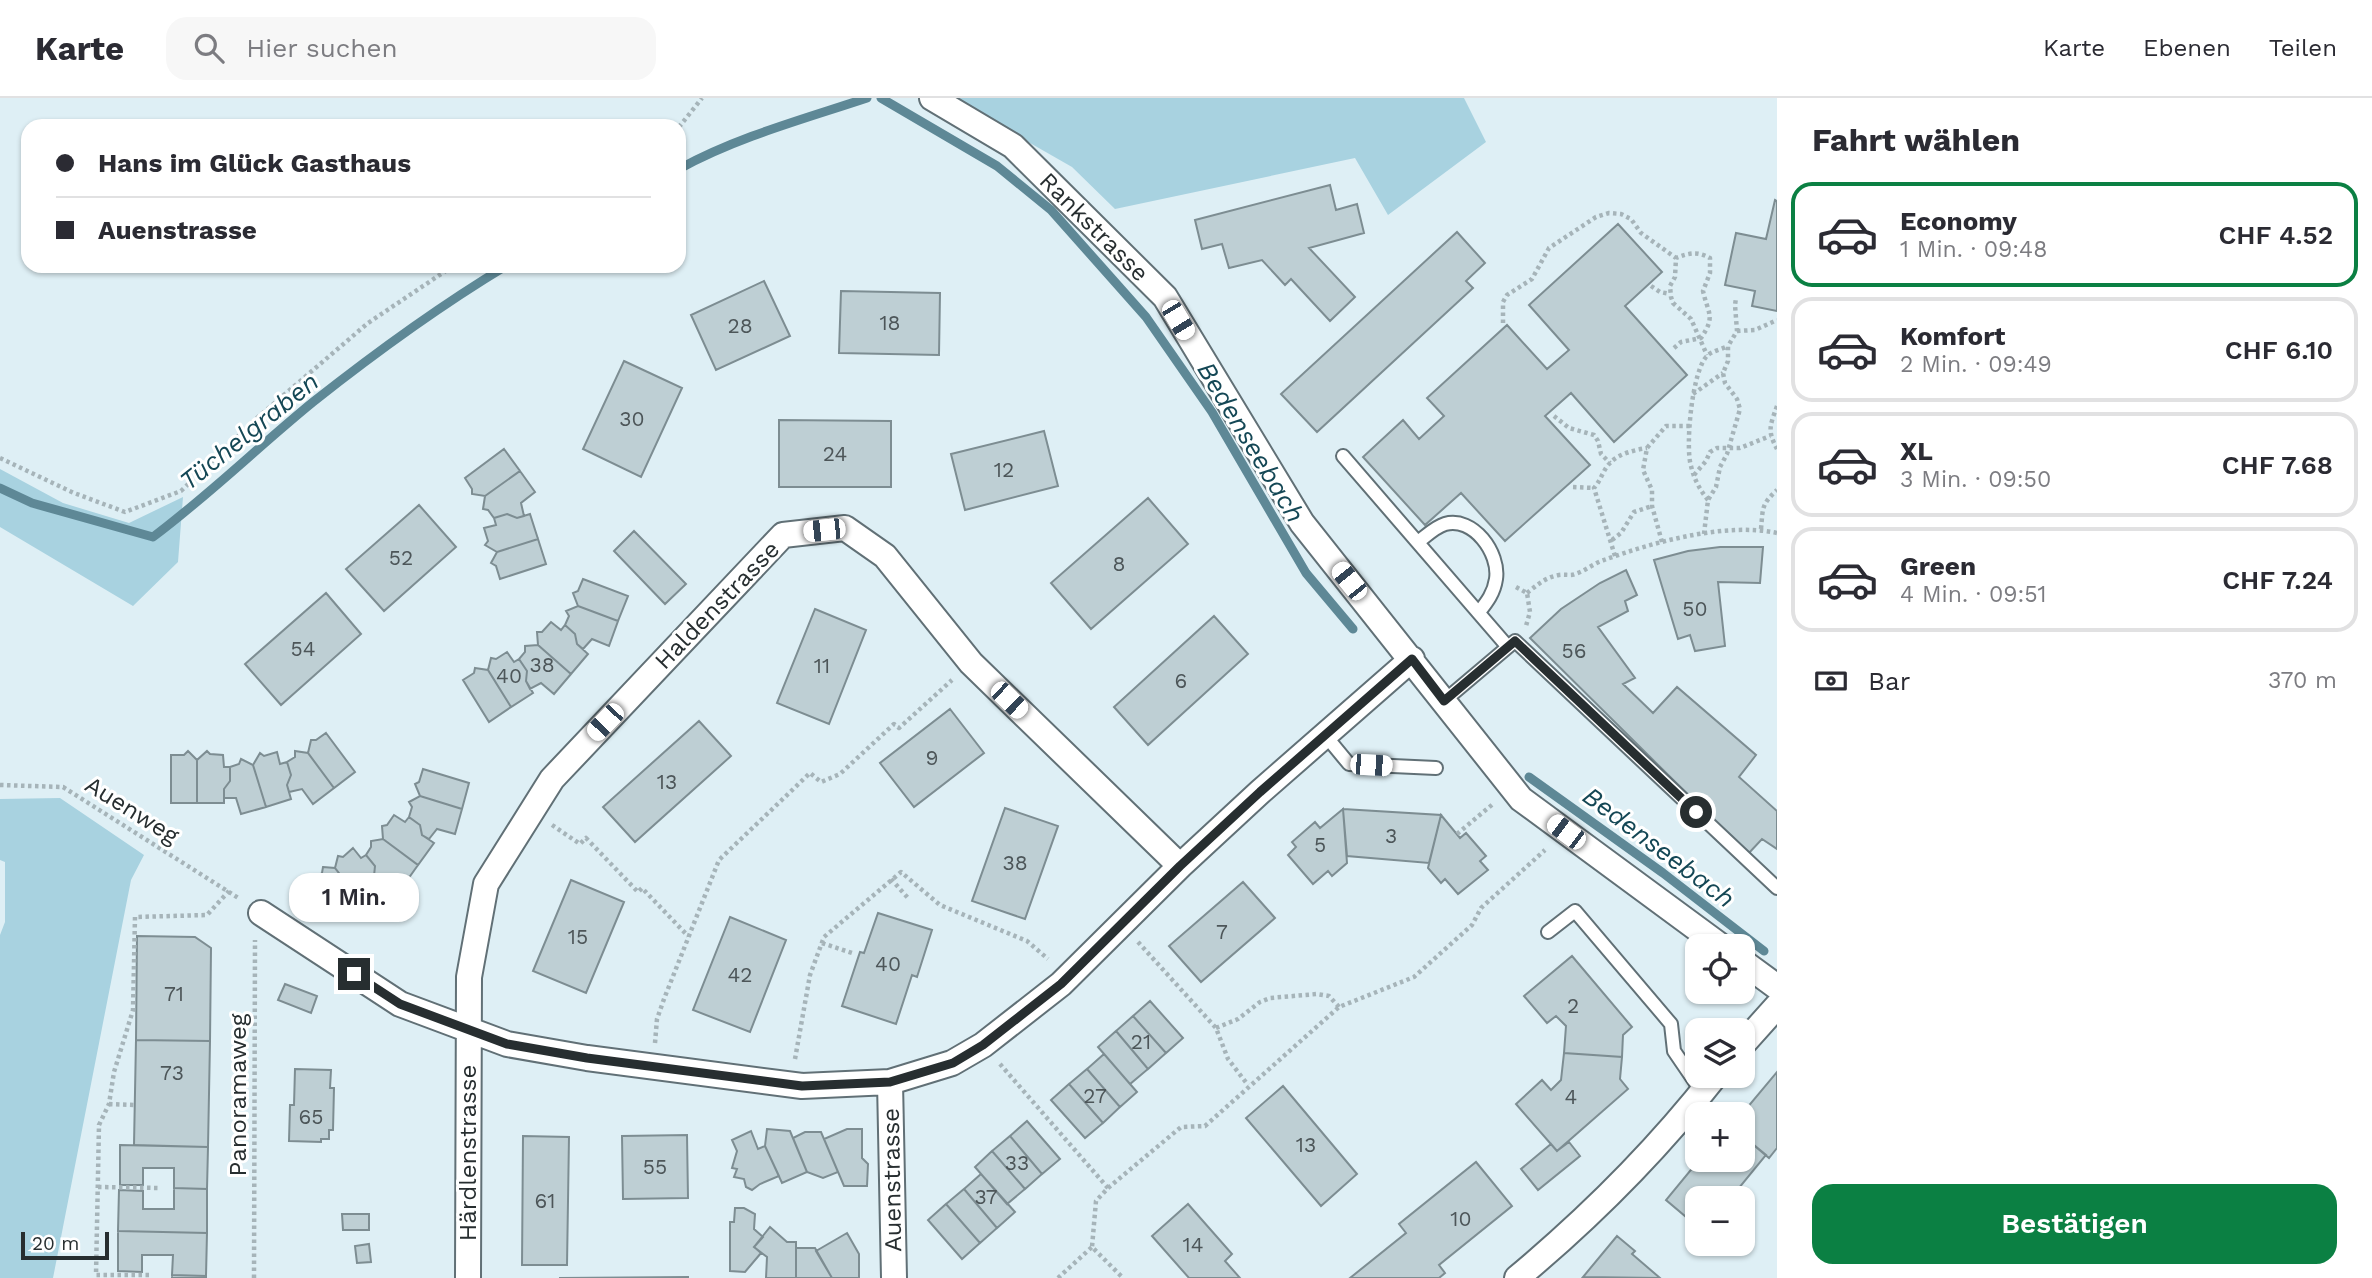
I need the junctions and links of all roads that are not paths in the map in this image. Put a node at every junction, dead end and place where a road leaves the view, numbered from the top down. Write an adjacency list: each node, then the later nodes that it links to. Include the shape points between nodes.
1 (932, 98): 6 (street, Rankstrasse, via 1013,146 1165,298 1302,523)
2 (1343, 456): 3 (lane)
3 (1418, 542): 4 (lane); 4 (lane, via 1443,524 1457,522 1470,527 1492,550 1497,577 1490,599)
4 (1479, 612): 5 (lane)
5 (1511, 644): 7 (lane); 11 (lane)
6 (1412, 659): 7 (street, Rankstrasse); 8 (street, Auenstrasse)
7 (1444, 701): 14 (street, Rankstrasse, via 1521,800)
8 (1325, 735): 9 (lane, via 1349,764); 10 (street, Auenstrasse)
9 (1436, 768)
10 (1180, 866): 18 (street, Haldenstrasse, via 971,663 885,556 845,528 783,535 552,779 486,884 469,977); 21 (street, Auenstrasse, via 1061,984 983,1045 953,1063)
11 (1777, 888)
12 (261, 913): 18 (street, Auenstrasse, via 400,1004)
13 (1548, 932): 20 (lane, via 1575,911 1671,1024 1674,1051)
14 (1704, 934)
15 (1755, 971): 16 (street)
16 (1777, 987)
17 (1777, 1006): 19 (street)
18 (467, 1028): 21 (street, Auenstrasse, via 507,1044 587,1058 791,1084); 23 (street, Härdlenstrasse)
19 (1755, 1031)
20 (1685, 1062)
21 (890, 1082): 24 (street, Auenstrasse)
22 (1705, 1088): 25 (street, via 1623,1180)
23 (468, 1278)
24 (894, 1278)
25 (1517, 1278)

